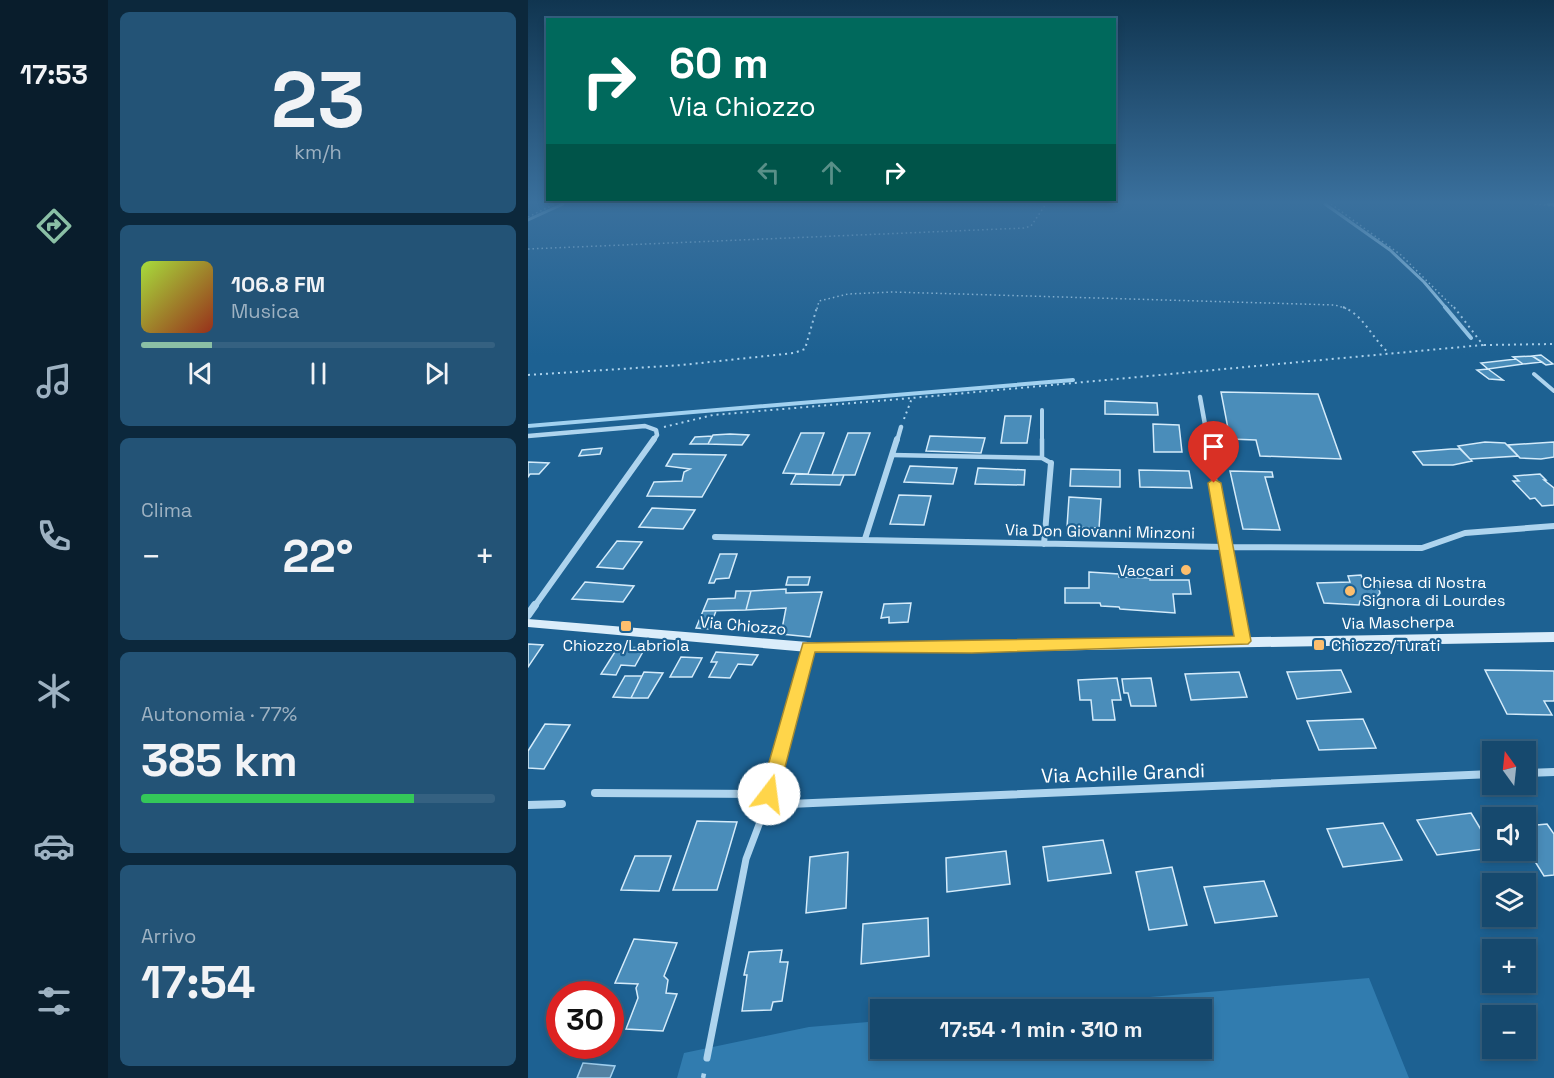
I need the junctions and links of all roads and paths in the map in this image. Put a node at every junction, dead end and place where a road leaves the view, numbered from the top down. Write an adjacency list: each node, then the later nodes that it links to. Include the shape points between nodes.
1 (1400, 254): 3 (path, via 1451,303)
2 (1554, 344): 3 (path)
3 (1483, 345): 4 (path)
4 (1389, 353): 6 (path, via 1357,313 1335,305 843,294 819,301 805,349 794,353); 9 (path)
5 (1534, 374): 7 (lane)
6 (528, 375)
7 (1554, 391)
8 (1200, 397): 21 (street)
9 (912, 398): 11 (path); 12 (path, via 713,415)
10 (1042, 410): 15 (lane)
11 (901, 427): 14 (street)
12 (656, 430): 13 (street, via 645,426); 22 (street, via 657,435)
13 (528, 436)
14 (892, 455): 15 (lane); 19 (street)
15 (1042, 458): 16 (lane)
16 (1051, 463): 20 (street)
17 (1554, 526): 21 (street, Via Don Giovanni Minzoni, via 1465,533 1422,548)
18 (715, 537): 19 (street, Via Don Giovanni Minzoni)
19 (865, 539): 20 (street, Via Don Giovanni Minzoni)
20 (1044, 544): 21 (street, Via Don Giovanni Minzoni)
21 (1225, 548): 25 (street)
22 (528, 615)
23 (528, 623): 26 (street, Via Chiozzo)
24 (1554, 637): 25 (street, Via Mascherpa)
25 (1243, 641): 26 (street, Via Chiozzo)
26 (808, 647): 31 (street)
27 (1554, 772): 28 (street)
28 (1536, 773)
29 (1482, 774): 34 (street, Via Achille Grandi)
30 (595, 793): 31 (street)
31 (769, 794): 34 (street)
32 (562, 804): 33 (street)
33 (528, 805)
34 (766, 805): 35 (lane, via 746,859)
35 (707, 1058)

